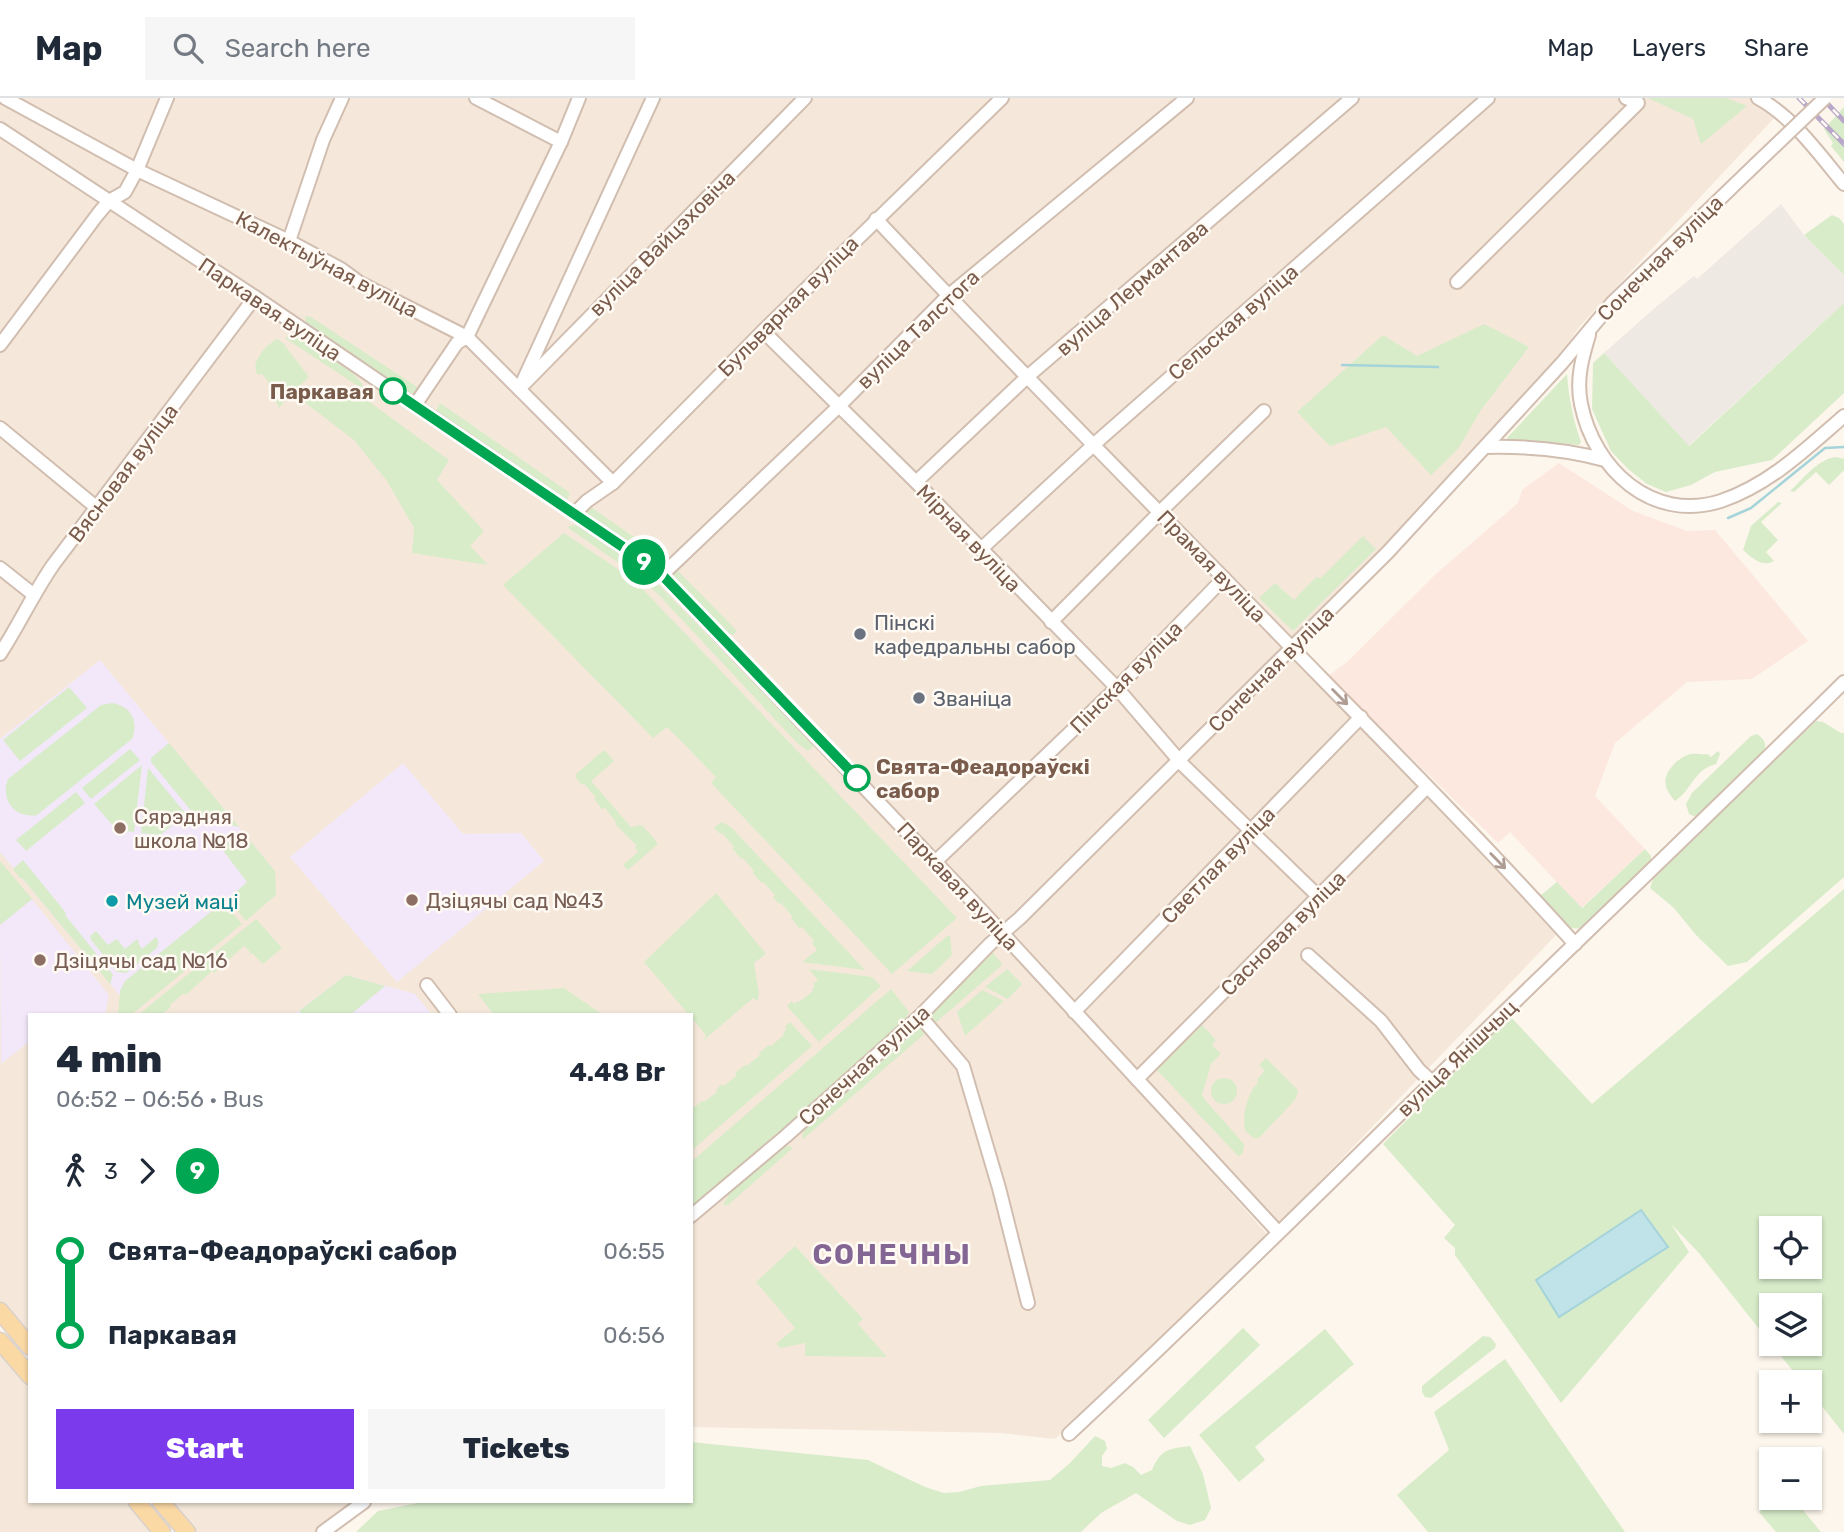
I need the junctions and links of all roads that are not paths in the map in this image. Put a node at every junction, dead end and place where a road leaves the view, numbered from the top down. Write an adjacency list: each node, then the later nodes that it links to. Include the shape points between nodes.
1 (5, 98): 17 (street, Калектыўная вуліца)
2 (167, 98): 17 (street)
3 (342, 98): 21 (street)
4 (476, 98): 16 (street)
5 (579, 98): 16 (street)
6 (653, 98): 30 (street)
7 (805, 98): 30 (street, вуліца Вайцэховіча)
8 (1002, 98): 20 (street, Бульварная вуліца)
9 (1187, 98): 23 (street, вуліца Талстога)
10 (1352, 98): 29 (street, вуліца Лермантава)
11 (1488, 98): 36 (street, Сельская вуліца)
12 (1758, 98): 18 (street, via 1792,125)
13 (1825, 98): 26 (street, Сонечная вуліца, bridge, via 1635,279)
14 (1632, 100): 22 (street)
15 (0, 129): 19 (street, Паркавая вуліца)
16 (561, 142): 27 (street)
17 (137, 170): 19 (street, via 125,192); 21 (street, Калектыўная вуліца)
18 (1844, 184)
19 (109, 201): 24 (street, Паркавая вуліца); 28 (street)
20 (876, 219): 23 (street, Прамая вуліца); 25 (street, Бульварная вуліца)
21 (289, 241): 27 (street, Калектыўная вуліца)
22 (1457, 282)
23 (948, 296): 29 (street, Прамая вуліца); 32 (street, вуліца Талстога)
24 (255, 297): 31 (street, Паркавая вуліца); 41 (street, Вясновая вуліца)
25 (763, 331): 32 (street, Мірная вуліца); 40 (street, Бульварная вуліца)
26 (1590, 331): 37 (street, Сонечная вуліца); 38 (street, via 1580,368 1581,403 1591,437)
27 (467, 337): 30 (street, Калектыўная вуліца); 31 (street, via 457,343)
28 (0, 345)
29 (1027, 377): 36 (street, Прамая вуліца); 39 (street, вуліца Лермантава)
30 (519, 388): 40 (street, Калектыўная вуліца)
31 (415, 405): 42 (street, Паркавая вуліца)
32 (838, 407): 39 (street, Мірная вуліца); 46 (street, вуліца Талстога)
33 (1264, 411): 43 (street)
34 (1844, 416): 38 (street, via 1760,484 1712,503 1657,501 1634,489)
35 (0, 428): 41 (street)
36 (1093, 444): 43 (street, Прамая вуліца); 44 (street, Сельская вуліца)
37 (1485, 447): 38 (street, via 1541,447); 50 (street, Сонечная вуліца)
38 (1605, 460)
39 (916, 482): 44 (street, Мірная вуліца)
40 (612, 483): 42 (street, Бульварная вуліца)
41 (97, 508): 48 (street, Вясновая вуліца)
42 (575, 513): 46 (street, Паркавая вуліца)
43 (1160, 513): 47 (street, Прамая вуліца); 49 (street)
44 (981, 549): 49 (street, Мірная вуліца)
45 (0, 568): 48 (street)
46 (662, 575): 58 (street, Паркавая вуліца)
47 (1224, 578): 50 (street, Прамая вуліца); 53 (street, Пінская вуліца)
48 (34, 595): 51 (street, Вясновая вуліца)
49 (1051, 622): 53 (street, Мірная вуліца)
50 (1292, 648): 54 (street, Прамая вуліца, one-way to 54); 55 (street, Сонечная вуліца)
51 (0, 654)
52 (1844, 682): 61 (street, вуліца Янішчыц)
53 (1117, 688): 55 (street, Мірная вуліца); 58 (street, Пінская вуліца)
54 (1361, 718): 56 (street, Прамая вуліца); 57 (street, Светлая вуліца)
55 (1180, 759): 57 (street, Мірная вуліца); 60 (street, Сонечная вуліца)
56 (1427, 787): 59 (street, Сасновая вуліца); 61 (street, Прамая вуліца, one-way to 61)
57 (1251, 831): 59 (street, Мірная вуліца); 64 (street, Светлая вуліца)
58 (935, 862): 60 (street, Паркавая вуліца)
59 (1319, 897): 67 (street, Сасновая вуліца)
60 (1002, 933): 64 (street, Паркавая вуліца); 66 (street, Сонечная вуліца)
61 (1575, 944): 68 (street, вуліца Янішчыц)
62 (1308, 956): 68 (street, via 1381,1021)
63 (427, 985): 65 (street)
64 (1074, 1012): 67 (street, Паркавая вуліца)
65 (448, 1013)
66 (920, 1016): 69 (street, Сонечная вуліца); 71 (street, via 963,1066)
67 (1137, 1079): 70 (street, Паркавая вуліца)
68 (1432, 1082): 70 (street, вуліца Янішчыц)
69 (693, 1214)
70 (1278, 1232): 76 (street, вуліца Янішчыц)
71 (1028, 1303)
72 (0, 1311): 74 (main road)
73 (0, 1341): 75 (main road)
74 (28, 1345)
75 (28, 1374)
76 (1069, 1434)
77 (138, 1503): 80 (main road)
78 (162, 1503): 81 (main road)
79 (363, 1503): 82 (street)
80 (162, 1532)
81 (187, 1532)
82 (323, 1532)

